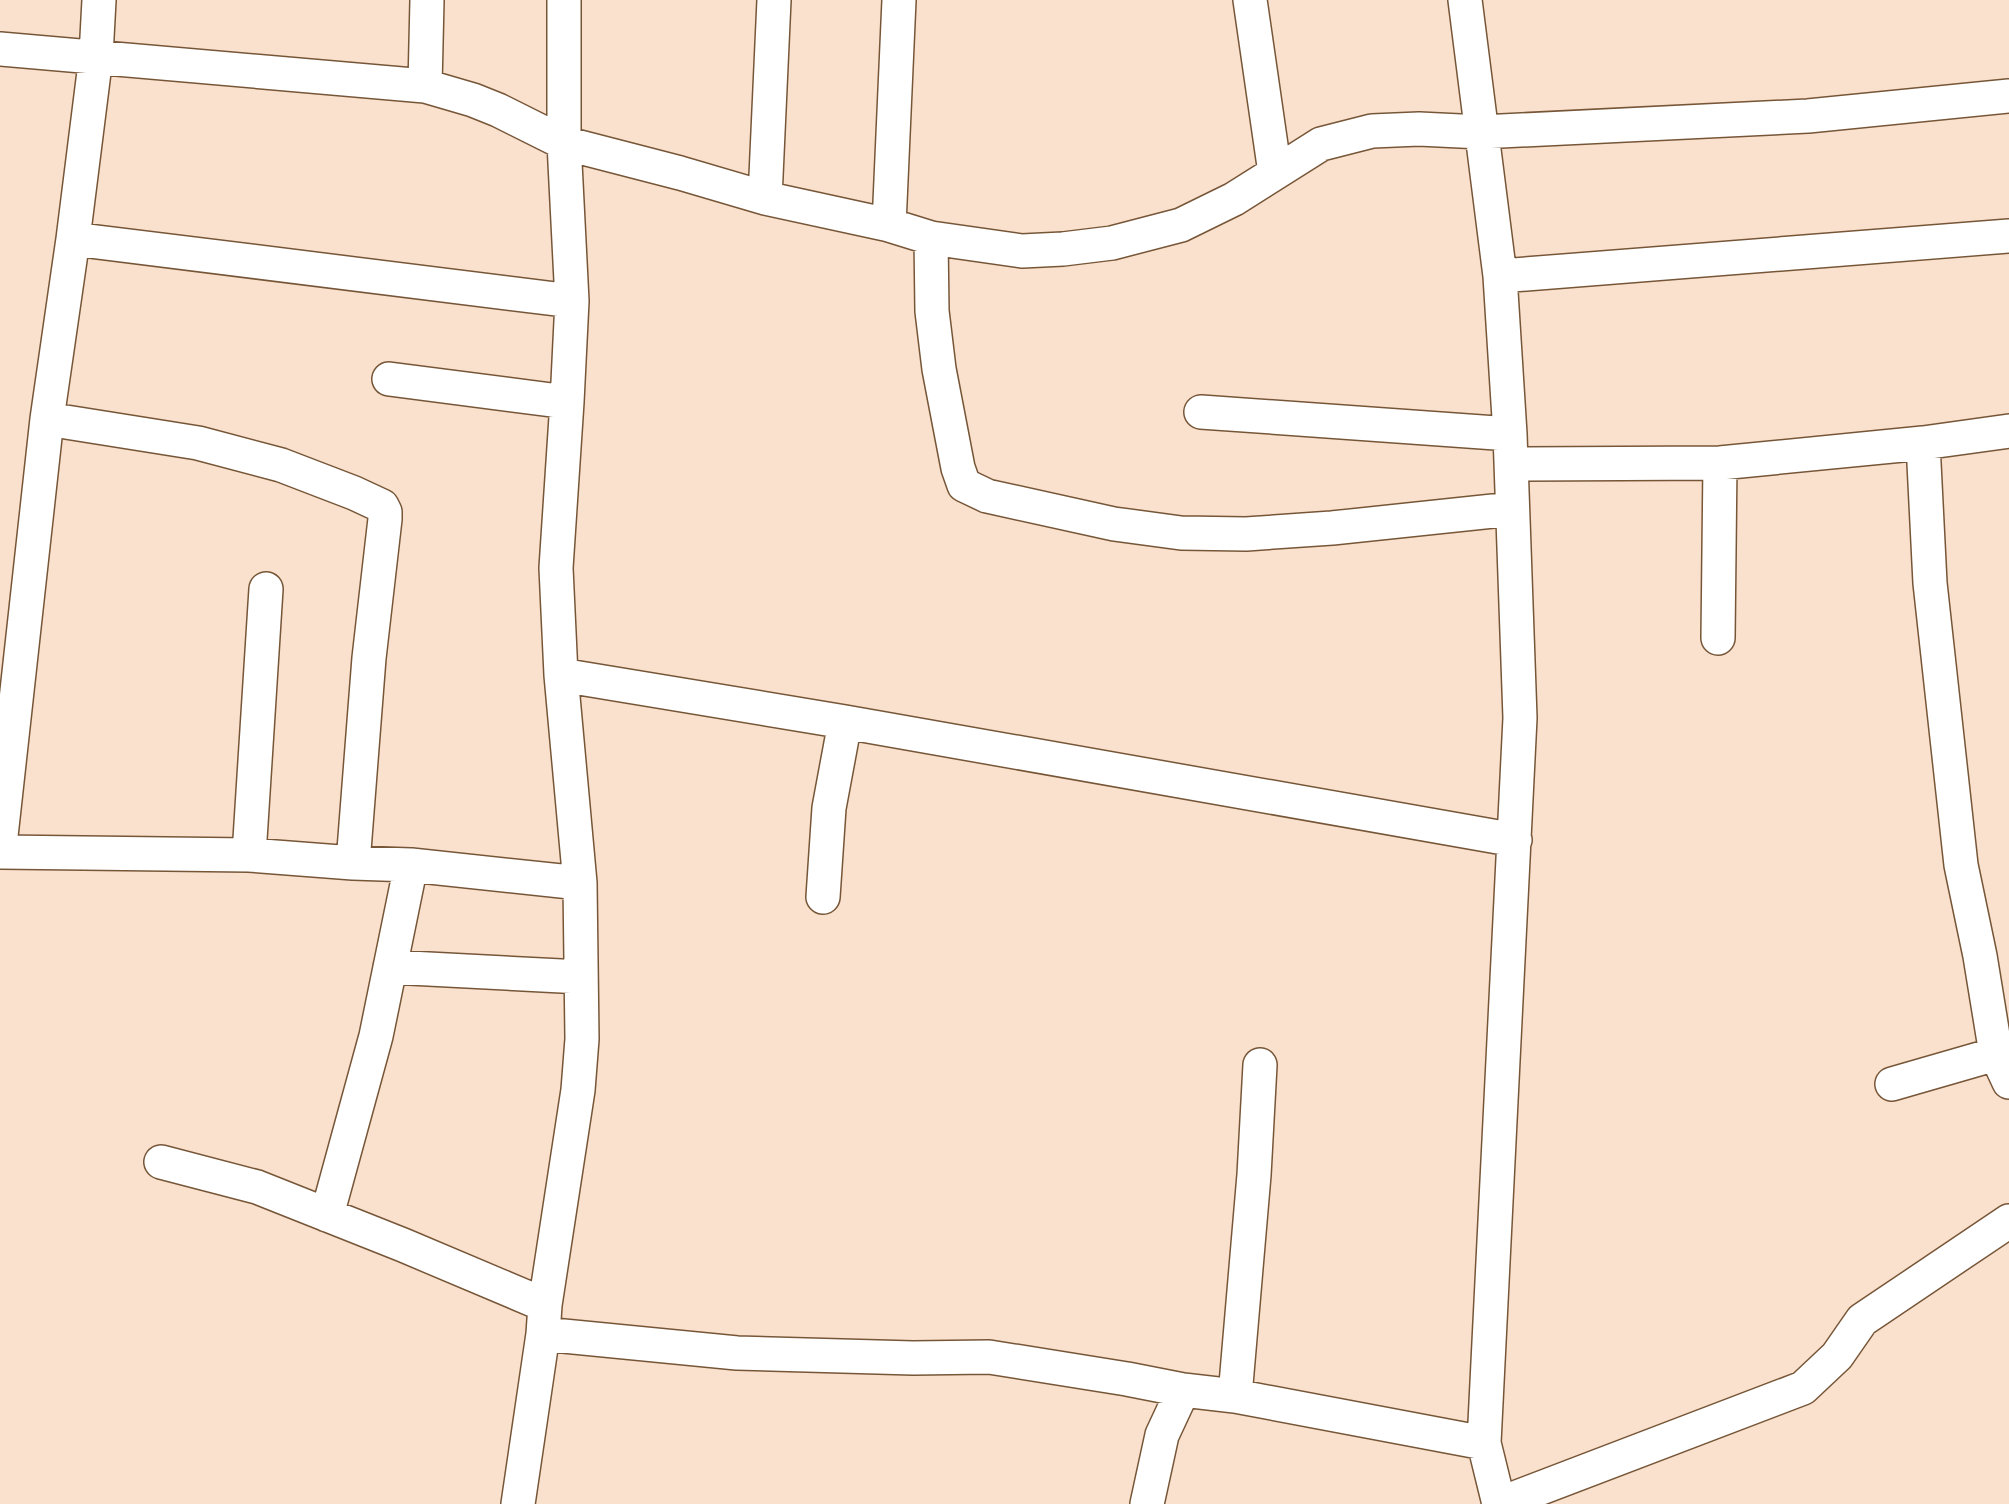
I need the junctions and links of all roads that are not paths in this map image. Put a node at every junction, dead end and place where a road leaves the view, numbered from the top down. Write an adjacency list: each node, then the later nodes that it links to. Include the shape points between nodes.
1 (99, 0): 9 (street)
2 (427, 0): 10 (street)
3 (564, 0): 13 (street)
4 (774, 0): 15 (street)
5 (898, 0): 16 (street)
6 (1250, 0): 14 (street)
7 (1464, 0): 12 (street)
8 (0, 49): 9 (street)
9 (96, 56): 10 (street); 19 (street)
10 (425, 86): 13 (street, via 473,99)
11 (2009, 96): 12 (street, via 1808,116)
12 (1481, 132): 14 (street, via 1372,131 1321,144); 20 (street)
13 (564, 143): 15 (street); 21 (street)
14 (1275, 173): 18 (street, via 1181,225 1112,243 1022,251)
15 (765, 198): 16 (street)
16 (889, 225): 18 (street)
17 (2009, 236): 20 (street)
18 (931, 238): 30 (street, via 932,311 958,468 964,485 987,496 1114,524 1192,533 1332,528)
19 (73, 239): 21 (street); 25 (street)
20 (1500, 276): 28 (street)
21 (572, 301): 23 (street)
22 (389, 379): 23 (street)
23 (567, 402): 33 (street, via 556,568)
24 (1201, 412): 28 (street)
25 (46, 419): 36 (street); 39 (street, via 198,443 281,465 382,507 385,519 369,658)
26 (2009, 431): 27 (street)
27 (1923, 444): 29 (street); 46 (street, via 1930,583 1961,865)
28 (1510, 449): 29 (street); 30 (street)
29 (1720, 463): 32 (street)
30 (1512, 509): 35 (street, via 1520,718)
31 (266, 589): 38 (street)
32 (1718, 638)
33 (561, 675): 34 (street); 41 (street)
34 (845, 722): 35 (street); 42 (street, via 829,808)
35 (1515, 840): 54 (street)
36 (0, 845)
37 (0, 852): 38 (street)
38 (249, 855): 39 (street)
39 (353, 863): 40 (street)
40 (411, 865): 41 (street); 43 (street)
41 (580, 883): 44 (street)
42 (823, 897)
43 (390, 967): 44 (street); 49 (street, via 376,1036)
44 (581, 977): 51 (street, via 578,1090)
45 (1260, 1065): 53 (street)
46 (2002, 1068): 47 (street)
47 (1892, 1084)
48 (161, 1161): 49 (street, via 257,1187)
49 (327, 1215): 51 (street, via 403,1245)
50 (2009, 1221): 57 (street, via 1862,1320 1837,1356 1803,1388)
51 (544, 1320): 52 (street, via 737,1353 989,1357); 55 (street)
52 (1183, 1390): 53 (street); 56 (street, via 1162,1435)
53 (1235, 1396): 54 (street)
54 (1484, 1443): 57 (street)
55 (518, 1504)
56 (1147, 1504)
57 (1499, 1504)

